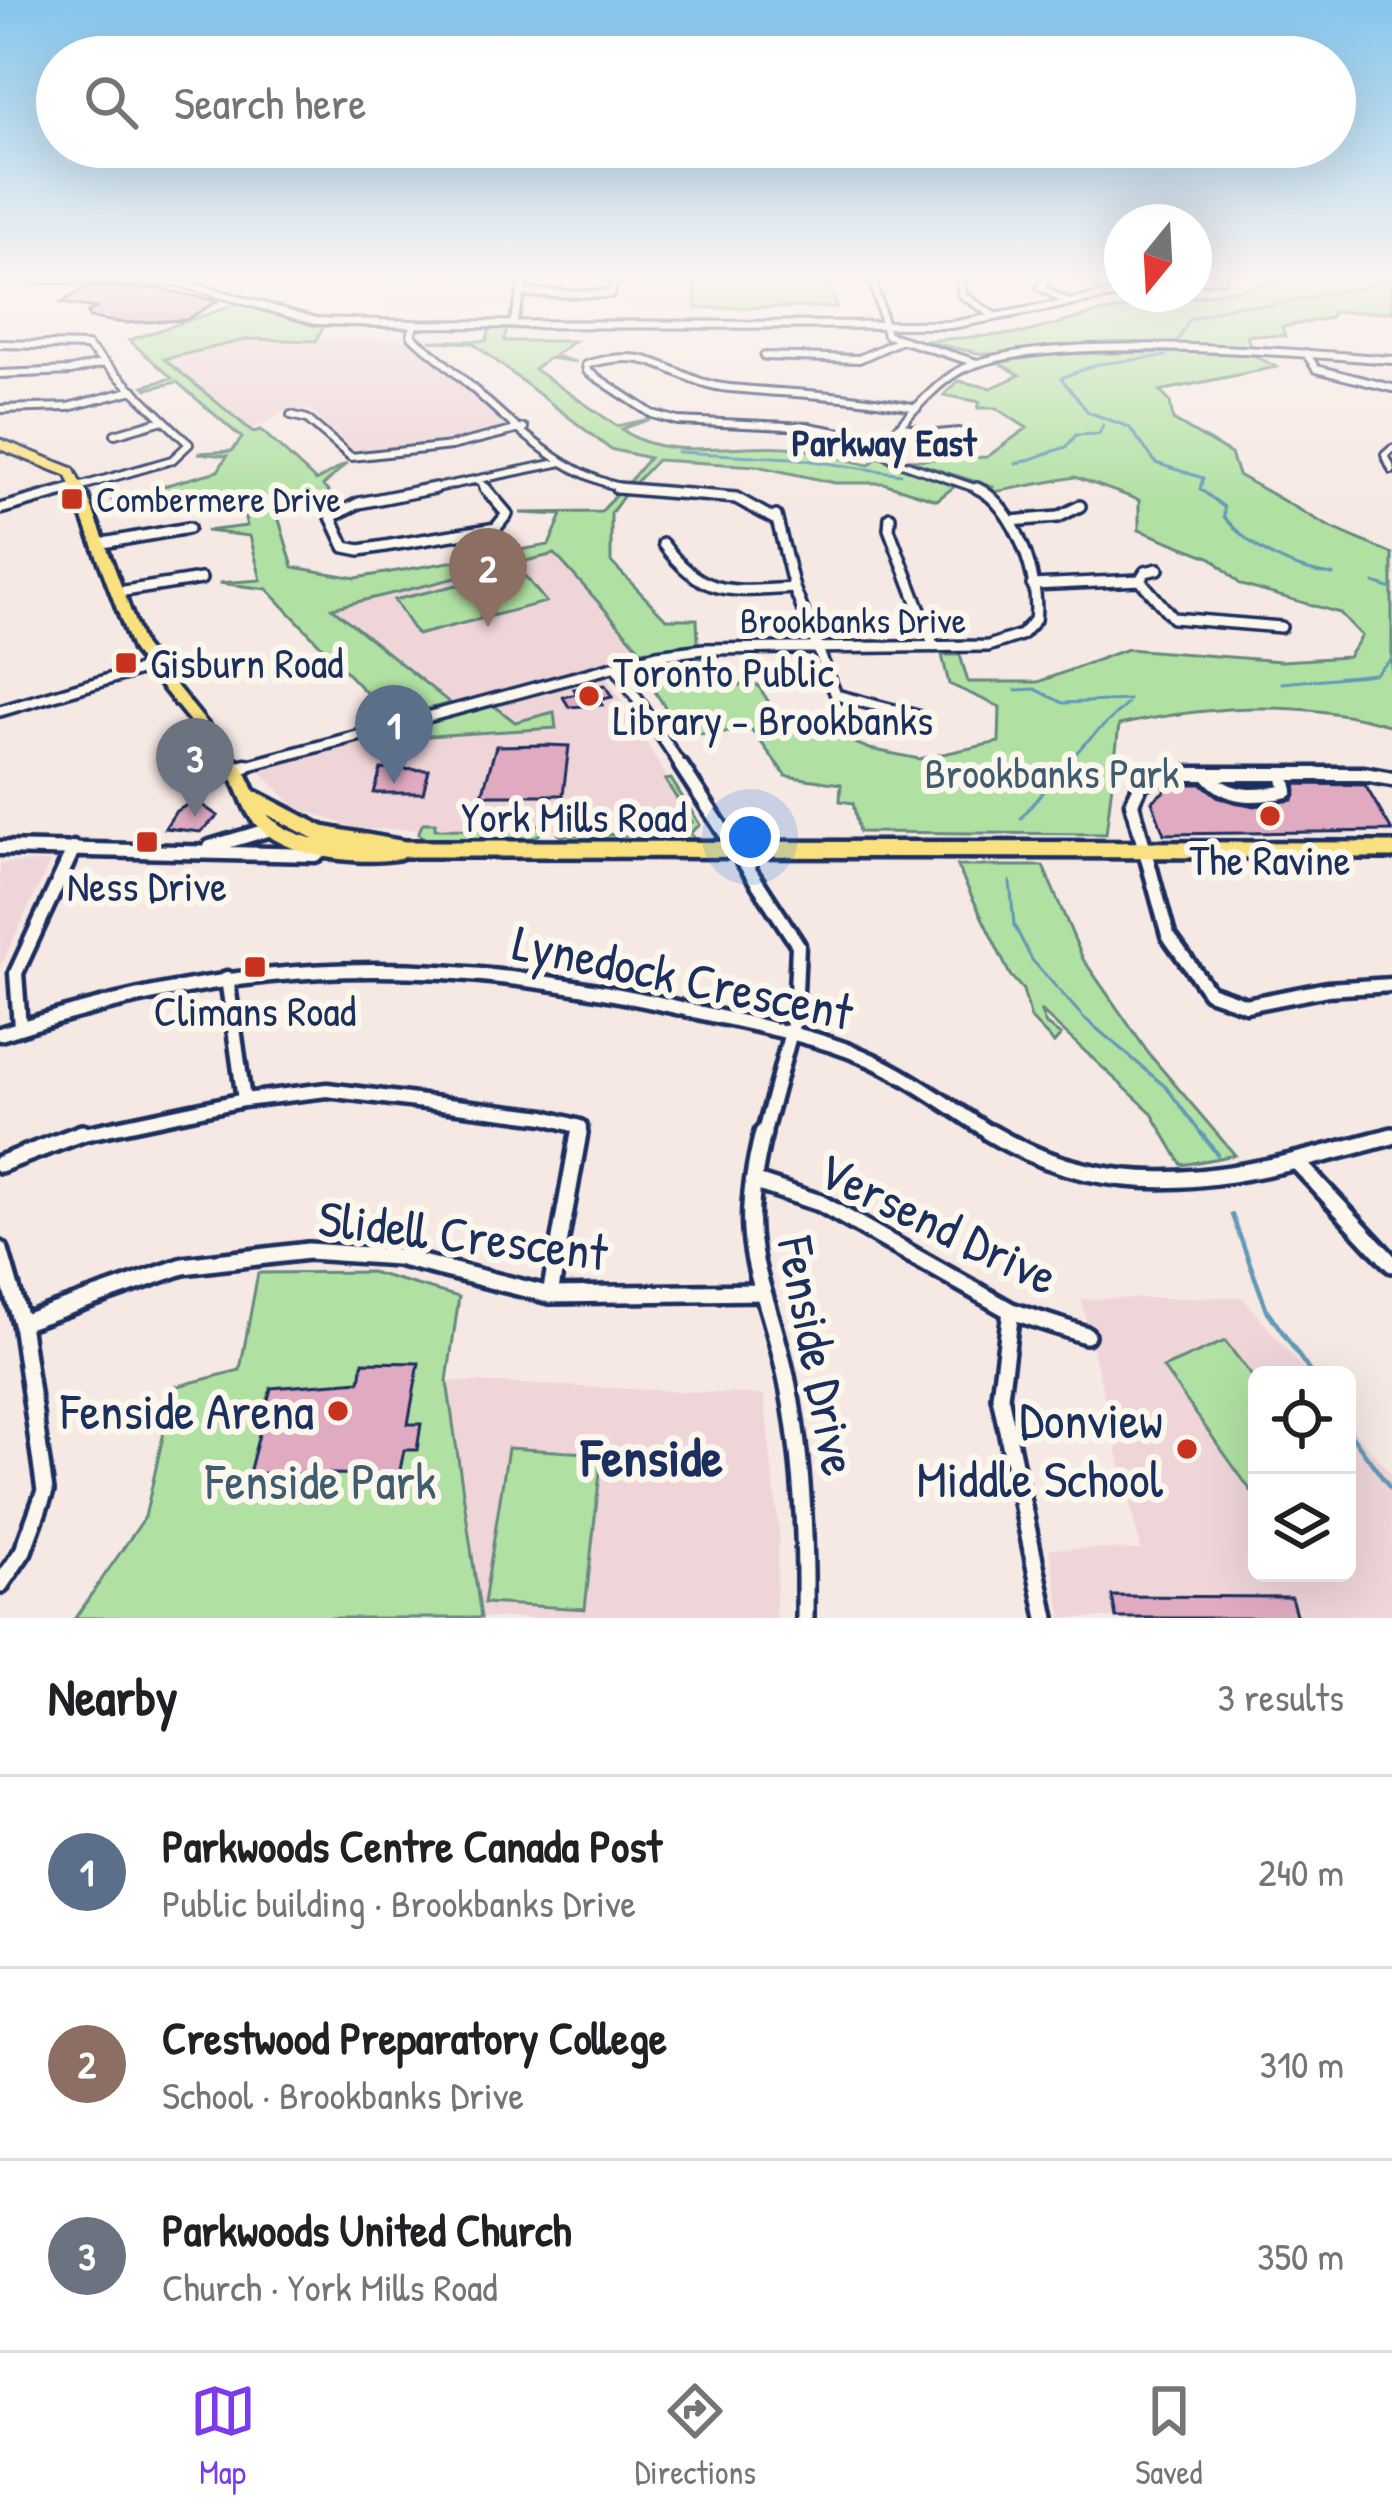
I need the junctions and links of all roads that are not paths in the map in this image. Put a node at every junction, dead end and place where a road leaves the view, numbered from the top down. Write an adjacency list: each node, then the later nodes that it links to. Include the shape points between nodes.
1 (1306, 353): 15 (street, via 1316,368)
2 (92, 354): 12 (street)
3 (432, 354): 22 (street)
4 (871, 354): 8 (street)
5 (947, 354): 9 (street)
6 (1036, 354): 10 (street)
7 (1312, 354): 11 (street)
8 (764, 356)
9 (955, 356): 10 (street); 13 (street)
10 (992, 358): 13 (street)
11 (1392, 360)
12 (104, 363): 14 (street); 16 (street)
13 (976, 363): 17 (street)
14 (0, 374)
15 (1392, 388)
16 (134, 390): 18 (street, via 68,407); 20 (street)
17 (917, 408): 21 (street); 25 (street, via 851,394 723,388 656,359 586,365 652,414 678,422 809,427)
18 (0, 409)
19 (291, 415): 22 (street, via 307,419 351,458)
20 (163, 420): 24 (street); 31 (street, via 189,444 186,451)
21 (900, 426): 23 (street); 25 (street)
22 (524, 428): 28 (street)
23 (959, 432)
24 (115, 434)
25 (884, 441): 37 (street, via 899,463 989,493)
26 (0, 444): 31 (main road, via 54,463)
27 (1392, 449): 29 (street, via 1385,455)
28 (562, 462): 30 (street); 45 (street, via 626,489 751,502 774,519)
29 (1392, 470)
30 (480, 482): 30 (street, via 507,514 496,528 360,550 345,547 331,517 358,503)
31 (77, 485): 33 (street); 39 (main road)
32 (0, 499): 33 (street)
33 (12, 505): 35 (street)
34 (1080, 506): 37 (street, via 1058,517)
35 (0, 509)
36 (890, 518): 48 (street)
37 (1011, 521): 44 (street)
38 (189, 529): 39 (street)
39 (103, 543): 46 (main road)
40 (662, 544): 45 (street, via 691,583)
41 (1158, 569): 43 (street)
42 (201, 579): 46 (street)
43 (1140, 580): 44 (street); 47 (street, via 1173,618)
44 (1032, 585): 48 (street, Brookbanks Drive, via 1036,617 1017,637)
45 (794, 588): 49 (street)
46 (118, 592): 50 (main road)
47 (1281, 627)
48 (934, 647): 49 (street, Brookbanks Drive)
49 (817, 648): 51 (street, Brookbanks Drive, via 704,649); 53 (street, via 836,695)
50 (150, 667): 52 (street); 54 (main road)
51 (616, 667): 54 (street, Brookbanks Drive); 67 (street, Fenside Drive)
52 (0, 711)
53 (921, 717)
54 (234, 770): 58 (main road)
55 (1207, 774): 56 (street); 56 (street, via 1230,793 1276,794 1287,791); 68 (street, via 1152,777 1133,791)
56 (1283, 774): 57 (street)
57 (1392, 779)
58 (254, 799): 59 (main road, via 254,812); 60 (main road, York Mills Road)
59 (274, 828): 60 (main road); 63 (street, York Mills Road); 65 (main road, York Mills Road)
60 (355, 842): 64 (main road, York Mills Road)
61 (0, 848): 62 (street, York Mills Road)
62 (74, 848): 63 (street, York Mills Road); 71 (street, via 16,973)
63 (201, 849): 65 (street, York Mills Road)
64 (404, 849): 65 (main road, York Mills Road, via 375,856); 67 (main road, York Mills Road)
65 (326, 850)
66 (1392, 850): 68 (main road, York Mills Road)
67 (733, 851): 68 (main road, York Mills Road); 73 (street, Fenside Drive, via 798,945 803,985)
68 (1142, 852): 70 (street, via 1168,935 1209,992 1246,1005)
69 (227, 978): 71 (street, Lynedock Crescent, via 136,993); 73 (street, Lynedock Crescent, via 360,967 493,974); 74 (street)
70 (1392, 985)
71 (20, 1027): 72 (street, Lynedock Crescent)
72 (0, 1034)
73 (788, 1036): 76 (street, Lynedock Crescent, via 871,1059 1019,1149 1076,1172 1194,1184); 78 (street, Fenside Drive)
74 (244, 1100): 77 (street, via 80,1133); 82 (street, via 327,1090 580,1127)
75 (1392, 1136): 76 (street, Lynedock Crescent)
76 (1297, 1161): 80 (street)
77 (0, 1164)
78 (756, 1182): 81 (street, Fenside Drive, via 748,1239); 83 (street, Versend Drive, via 820,1203)
79 (0, 1250): 84 (street)
80 (1392, 1264)
81 (761, 1292): 82 (street, Slidell Crescent); 87 (street, Fenside Drive, via 787,1381 807,1534)
82 (550, 1295): 84 (street, Slidell Crescent, via 398,1258 308,1251 183,1266)
83 (1011, 1311): 85 (street, Versend Drive); 88 (street, via 1000,1396)
84 (21, 1323): 86 (street, via 45,1491)
85 (1086, 1334)
86 (0, 1585)
87 (805, 1618)
88 (1046, 1618)

